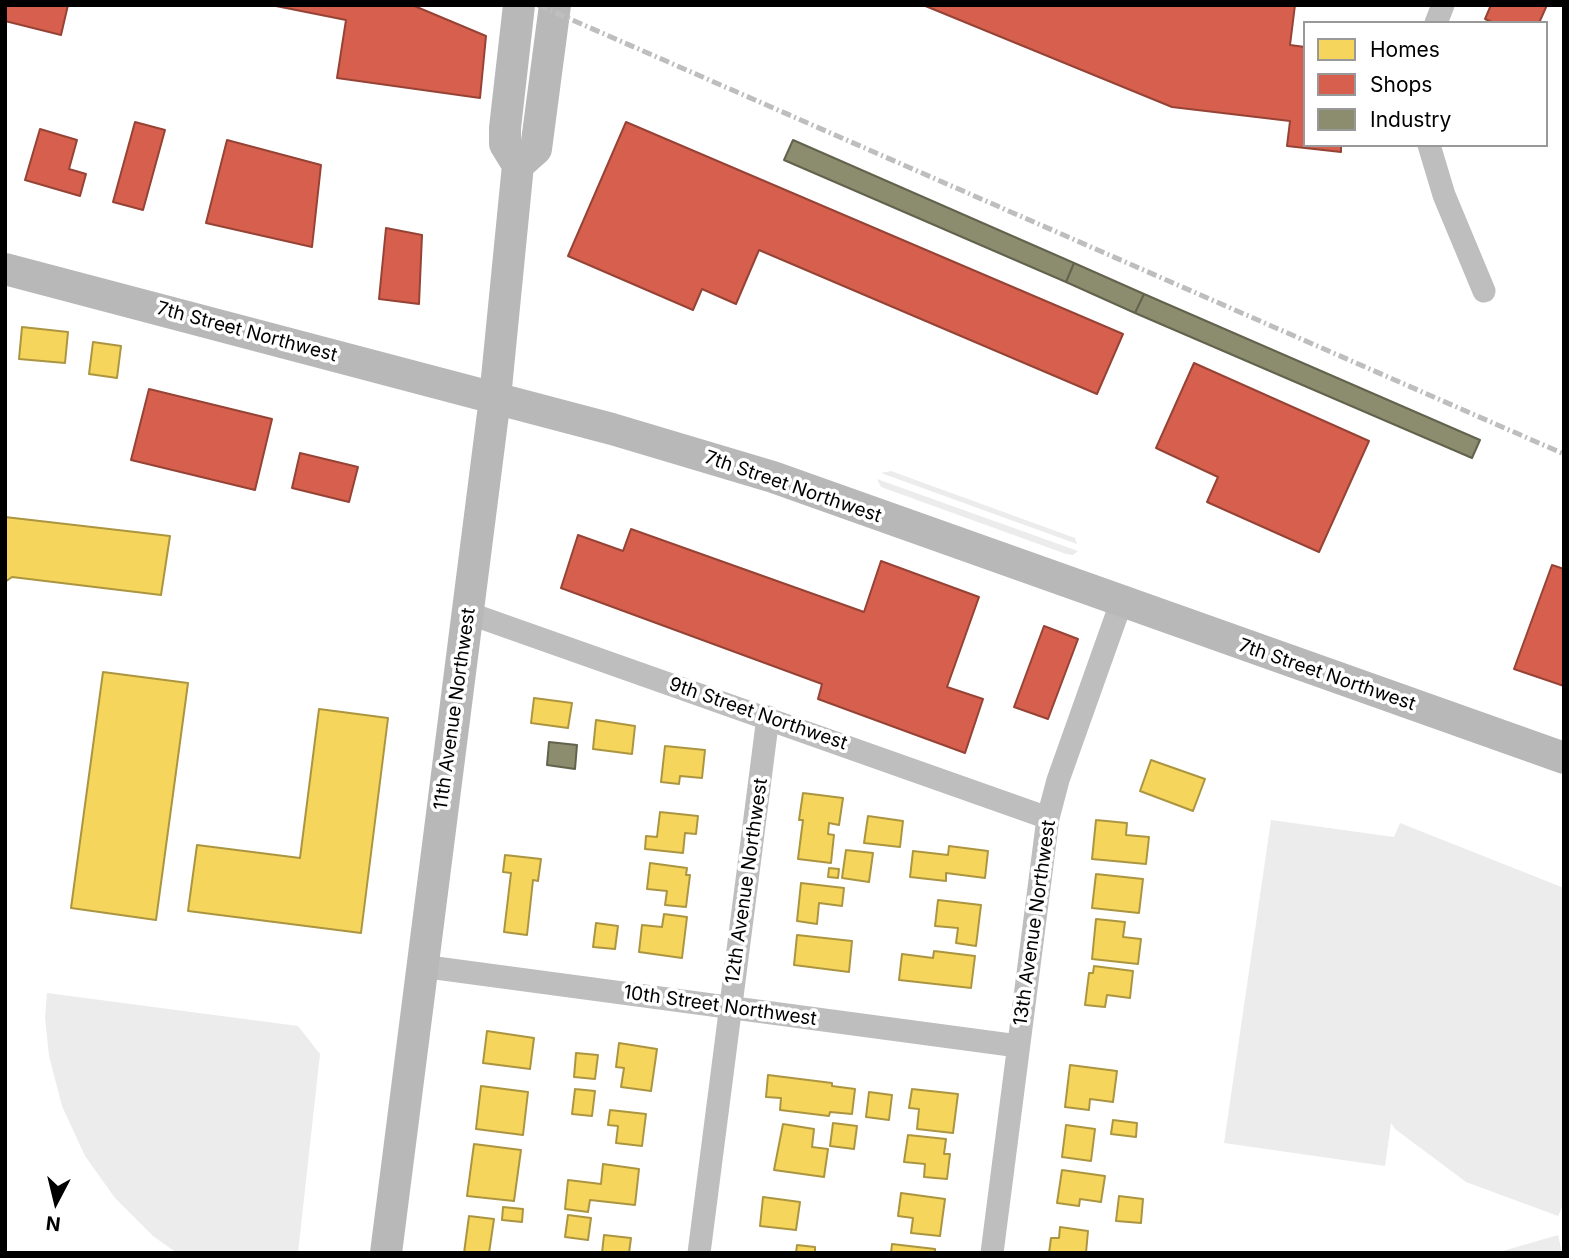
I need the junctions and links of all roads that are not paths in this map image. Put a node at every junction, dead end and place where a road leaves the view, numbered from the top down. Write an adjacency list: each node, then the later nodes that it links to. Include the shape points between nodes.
1 (519, 5): 4 (main road, 11th Avenue Northwest, via 505,128 505,144)
2 (555, 5): 4 (main road, via 536,149)
3 (1430, 147): 6 (street)
4 (517, 165): 7 (main road, 11th Avenue Northwest)
5 (5, 269): 7 (main road, 7th Street Northwest)
6 (1483, 290)
7 (495, 398): 8 (main road, 7th Street Northwest, via 773,477); 9 (main road, 11th Avenue Northwest)
8 (1121, 603): 11 (main road, 7th Street Northwest); 12 (street, 13th Avenue Northwest)
9 (468, 613): 10 (street, 9th Street Northwest); 13 (main road, 11th Avenue Northwest)
10 (768, 718): 12 (street, 9th Street Northwest); 14 (street, 12th Avenue Northwest)
11 (1564, 758)
12 (1048, 818): 15 (street, 13th Avenue Northwest)
13 (421, 966): 14 (street, 10th Street Northwest); 16 (main road, 11th Avenue Northwest)
14 (730, 1007): 15 (street, 10th Street Northwest); 17 (street, 12th Avenue Northwest)
15 (1018, 1046): 18 (street, 13th Avenue Northwest)
16 (386, 1253)
17 (699, 1253)
18 (992, 1253)

